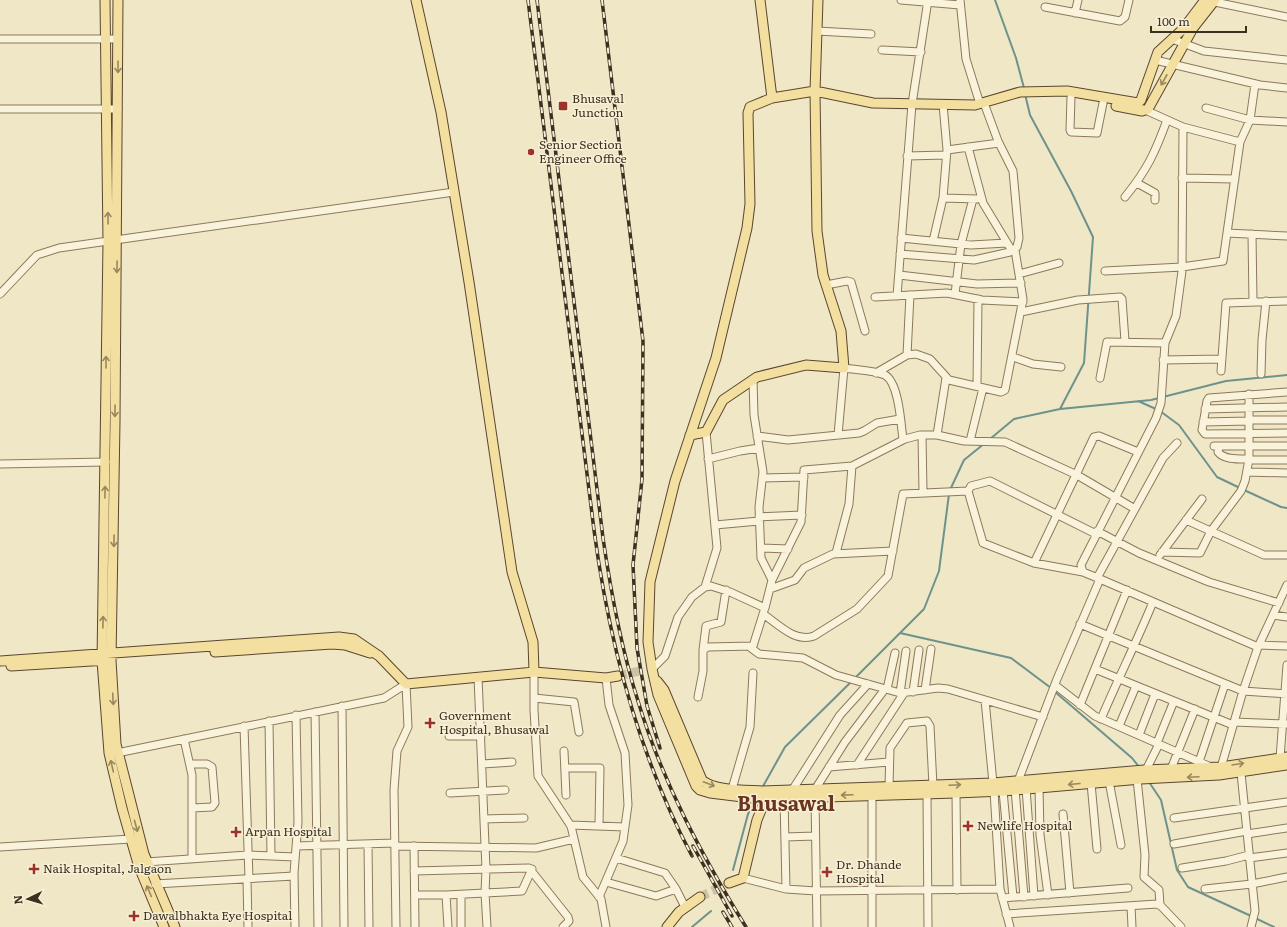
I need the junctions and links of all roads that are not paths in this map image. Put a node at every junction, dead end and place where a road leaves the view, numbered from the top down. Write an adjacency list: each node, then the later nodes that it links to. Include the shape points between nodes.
1 (105, 0): 18 (main road)
2 (118, 0): 19 (main road)
3 (416, 0): 56 (main road, via 441,112)
4 (760, 0): 33 (main road)
5 (818, 0): 15 (main road)
6 (901, 0): 9 (street)
7 (1078, 0): 13 (street)
8 (1129, 0): 13 (street, via 1125,17 1120,21)
9 (928, 1): 11 (street); 23 (street)
10 (1210, 1): 14 (street); 20 (main road); 21 (main road)
11 (960, 2): 38 (street, via 966,59)
12 (1045, 7): 13 (street)
13 (1075, 13)
14 (1287, 17)
15 (817, 31): 16 (street); 29 (main road)
16 (871, 34)
17 (0, 39): 18 (street)
18 (106, 39): 19 (street); 41 (main road)
19 (118, 39): 42 (main road, one-way to 42)
20 (1172, 39): 21 (street); 24 (main road, via 1158,52)
21 (1184, 44): 25 (street, via 1204,50); 26 (main road)
22 (882, 50): 23 (street)
23 (921, 52): 36 (street)
24 (1155, 60): 26 (street); 35 (main road, via 1141,100)
25 (1287, 60)
26 (1172, 65): 27 (street); 43 (main road, one-way to 43)
27 (1255, 84): 28 (street); 45 (street)
28 (1287, 88)
29 (815, 91): 33 (main road); 36 (main road, via 873,103); 80 (main road, via 817,231)
30 (1055, 92): 31 (main road); 32 (main road, via 1066,91); 38 (main road, via 1024,92)
31 (1071, 97): 32 (main road); 34 (street, via 1071,132 1097,133)
32 (1086, 97): 34 (main road); 35 (main road)
33 (772, 98): 120 (main road, via 753,104 748,113 750,204 747,228 716,358)
34 (1103, 103): 43 (main road)
35 (1137, 103): 43 (street)
36 (912, 104): 37 (main road); 52 (street)
37 (943, 104): 38 (main road); 51 (street)
38 (982, 104): 49 (street)
39 (1206, 108): 45 (street)
40 (0, 109): 41 (street)
41 (106, 109): 42 (street); 66 (main road, one-way to 41)
42 (118, 109): 66 (main road)
43 (1145, 111): 44 (street)
44 (1167, 120): 47 (street); 55 (street, via 1149,165)
45 (1250, 120): 46 (street); 48 (street)
46 (1287, 122)
47 (1183, 127): 48 (street); 53 (street)
48 (1240, 142): 54 (street)
49 (999, 143): 50 (street); 70 (street, via 1014,174 1019,238)
50 (968, 147): 51 (street); 60 (street)
51 (947, 152): 52 (street); 58 (street)
52 (907, 156): 65 (street)
53 (1182, 178): 54 (street); 74 (street)
54 (1235, 179): 62 (street)
55 (1137, 183): 57 (street); 61 (street, via 1155,193)
56 (454, 192): 66 (street); 194 (main road, via 512,572 533,642)
57 (1125, 197)
58 (943, 198): 59 (street); 67 (street)
59 (973, 198): 60 (street); 69 (street)
60 (982, 199): 68 (street)
61 (1155, 200)
62 (1227, 233): 63 (street); 74 (street, via 1223,261)
63 (1252, 234): 64 (street); 90 (street)
64 (1287, 236)
65 (901, 238): 67 (street); 71 (street)
66 (112, 241): 81 (street, via 59,248 38,255); 135 (main road, one-way to 66); 162 (main road, one-way to 162)
67 (933, 241): 69 (street)
68 (1007, 243): 69 (street); 70 (street)
69 (960, 244): 72 (street)
70 (1013, 250): 72 (street, via 981,259); 76 (street)
71 (900, 254): 72 (street); 77 (street)
72 (958, 259): 78 (street)
73 (1059, 263): 76 (street)
74 (1182, 267): 75 (street); 94 (street, via 1176,316)
75 (1105, 271)
76 (1019, 274): 79 (street)
77 (899, 275): 78 (street); 84 (street)
78 (956, 282): 79 (street); 82 (street)
79 (1021, 283): 89 (street)
80 (826, 285): 92 (street, via 851,282); 100 (main road, via 841,331)
81 (0, 294)
82 (955, 294): 83 (street); 86 (street)
83 (910, 295): 84 (street); 95 (street)
84 (897, 296): 85 (street)
85 (875, 297)
86 (978, 300): 89 (street); 107 (street)
87 (1266, 301): 88 (street); 90 (street); 103 (street)
88 (1287, 301)
89 (1023, 302): 91 (street)
90 (1253, 302): 97 (street, via 1226,303)
91 (1021, 312): 93 (street, via 1078,300 1118,296 1121,298); 96 (street)
92 (865, 331)
93 (1125, 341): 94 (street); 105 (street, via 1109,341 1106,344)
94 (1165, 342): 98 (street)
95 (907, 355): 102 (street); 104 (street, via 916,354 930,359)
96 (1013, 357): 99 (street, via 1033,364); 107 (street, via 1006,390 1001,392)
97 (1222, 359): 98 (street); 101 (street)
98 (1163, 360): 131 (street, via 1161,403)
99 (1061, 367)
100 (844, 368): 102 (street); 106 (main road, via 806,365); 121 (street)
101 (1221, 371)
102 (876, 373): 113 (street, via 884,375 893,383)
103 (1261, 374)
104 (946, 378): 107 (street); 123 (street)
105 (1100, 378)
106 (753, 380): 117 (main road, via 723,400); 124 (street, via 753,412)
107 (980, 387): 126 (street)
108 (1287, 392): 109 (street)
109 (1249, 394): 111 (street); 112 (street, via 1211,397 1207,399)
110 (1287, 406): 111 (street)
111 (1249, 408): 112 (street); 115 (street)
112 (1205, 409): 116 (street)
113 (900, 419): 121 (street, via 877,422 862,432); 125 (street)
114 (1287, 420): 115 (street)
115 (1249, 421): 116 (street); 119 (street)
116 (1203, 422): 119 (street, via 1202,430 1205,434)
117 (706, 432): 120 (main road); 132 (street)
118 (1287, 432): 119 (street)
119 (1249, 434): 128 (street)
120 (690, 435): 195 (main road, via 675,481 650,582)
121 (838, 435): 124 (street, via 788,440)
122 (922, 435): 123 (street); 125 (street); 144 (street)
123 (937, 435): 126 (street)
124 (757, 436): 130 (street)
125 (903, 440): 137 (street)
126 (970, 441): 140 (street, via 1005,442)
127 (1177, 443): 147 (street, via 1163,458)
128 (1249, 446): 129 (street); 133 (street); 133 (street, via 1217,446 1220,454 1234,459)
129 (1287, 446)
130 (759, 448): 132 (street); 142 (street)
131 (1138, 452): 140 (street, via 1096,436); 145 (street)
132 (708, 459): 152 (street)
133 (1249, 459): 134 (street); 138 (street)
134 (1287, 460)
135 (106, 462): 136 (street); 162 (main road, one-way to 135)
136 (0, 464)
137 (852, 466): 141 (street, via 804,470); 160 (street, via 849,504)
138 (1247, 472): 139 (street); 153 (street, via 1241,491)
139 (1287, 473)
140 (1077, 475): 145 (street); 149 (street)
141 (804, 477): 142 (street); 148 (street)
142 (762, 478): 150 (street)
143 (968, 491): 144 (street); 149 (street, via 971,486 990,481); 164 (street, via 983,543)
144 (923, 492): 158 (street, via 905,493 902,496)
145 (1114, 497): 147 (street); 154 (street)
146 (1202, 499): 151 (street)
147 (1134, 509): 155 (street)
148 (802, 515): 150 (street); 157 (street)
149 (1058, 515): 154 (street); 164 (street)
150 (759, 519): 152 (street); 156 (street)
151 (1186, 520): 153 (street); 159 (street)
152 (715, 525): 169 (street, via 717,550)
153 (1211, 531): 159 (street, via 1199,554); 161 (street, via 1264,555)
154 (1097, 532): 155 (street); 165 (street, via 1080,565)
155 (1117, 541): 163 (street); 166 (street)
156 (761, 548): 157 (street); 167 (street, via 762,564)
157 (788, 549): 167 (street)
158 (893, 551): 160 (street); 175 (street, via 890,572 886,579 853,612 814,636 796,637)
159 (1162, 552): 163 (street)
160 (836, 553): 170 (street, via 804,568 795,580)
161 (1287, 555)
162 (109, 559): 189 (main road)
163 (1156, 560): 173 (street, via 1209,582)
164 (1034, 563): 165 (street)
165 (1083, 572): 166 (street)
166 (1099, 578): 172 (street); 178 (street)
167 (772, 580): 170 (street)
168 (1287, 585): 173 (street)
169 (705, 586): 171 (street); 195 (street, via 692,596 678,617 665,656)
170 (770, 589): 175 (street)
171 (726, 590): 175 (street); 185 (street, via 720,622 706,626)
172 (1127, 590): 174 (street); 179 (street)
173 (1282, 601): 176 (street)
174 (1153, 602): 180 (street); 182 (street)
175 (764, 611): 183 (street, via 755,644)
176 (1273, 615): 177 (street); 180 (street)
177 (1287, 617)
178 (1080, 624): 179 (street); 204 (street)
179 (1108, 637): 182 (street); 193 (street)
180 (1259, 646): 181 (street); 208 (street)
181 (1287, 646)
182 (1134, 647): 200 (street); 203 (street)
183 (751, 648): 185 (street, via 708,647); 202 (street, via 759,654 803,658 836,675)
184 (931, 649): 207 (street)
185 (703, 650): 213 (street, via 703,671)
186 (919, 650): 209 (street)
187 (906, 651): 210 (street)
188 (895, 653): 206 (street)
189 (107, 657): 190 (main road); 192 (main road); 201 (main road, via 321,641 376,654); 238 (main road, one-way to 238); 287 (main road, one-way to 189, via 109,753)
190 (0, 661)
191 (1287, 665): 212 (street)
192 (0, 667)
193 (1095, 669): 200 (street); 217 (street)
194 (534, 672): 198 (main road); 199 (main road); 214 (street)
195 (650, 672): 264 (main road, via 696,786 706,793)
196 (753, 673): 264 (street, via 750,727)
197 (618, 676): 199 (main road)
198 (478, 677): 201 (main road); 233 (street)
199 (606, 678): 282 (street, via 609,706 626,758 628,805)
200 (1118, 679): 205 (street); 224 (street)
201 (406, 684): 218 (street, via 384,698); 293 (street, via 409,724 397,751 394,790)
202 (867, 684): 206 (street); 261 (street, via 840,715)
203 (1225, 684): 208 (street); 223 (street)
204 (1055, 685): 217 (street); 222 (street)
205 (1136, 686): 211 (street); 229 (street)
206 (886, 689): 210 (street); 247 (street)
207 (925, 690): 209 (street); 215 (street, via 948,689)
208 (1243, 691): 212 (street); 226 (street)
209 (913, 692): 210 (street)
210 (902, 693): 245 (street)
211 (1155, 694): 216 (street); 231 (street)
212 (1286, 694): 227 (street)
213 (698, 697)
214 (534, 698): 230 (street, via 574,702); 280 (street, via 538,776)
215 (985, 700): 222 (street); 259 (street)
216 (1174, 701): 219 (street); 235 (street)
217 (1080, 705): 224 (street)
218 (342, 706): 220 (street); 292 (street)
219 (1195, 709): 223 (street); 237 (street)
220 (315, 712): 221 (street); 291 (street)
221 (296, 715): 225 (street); 295 (street)
222 (1042, 717): 255 (street)
223 (1214, 717): 226 (street); 242 (street)
224 (1101, 718): 229 (street)
225 (269, 721): 228 (street); 302 (street)
226 (1234, 723): 227 (street); 250 (street)
227 (1285, 724): 239 (street)
228 (244, 726): 234 (street); 301 (street)
229 (1119, 726): 231 (street)
230 (578, 732)
231 (1139, 735): 235 (street)
232 (449, 736): 233 (street)
233 (481, 736): 244 (street)
234 (184, 739): 238 (street); 243 (street)
235 (1158, 743): 237 (street); 252 (street)
236 (564, 751): 248 (street)
237 (1178, 752): 242 (street); 249 (street)
238 (117, 753): 307 (main road, one-way to 307)
239 (1284, 757): 250 (main road, one-way to 239)
240 (512, 762): 244 (street)
241 (890, 762): 245 (street); 256 (street, via 891,746 905,725 929,722); 257 (street)
242 (1200, 762): 250 (street)
243 (190, 764): 274 (street); 274 (street, via 212,766 215,802 212,807)
244 (482, 764): 262 (street)
245 (857, 765): 247 (street)
246 (1287, 766): 251 (main road)
247 (829, 767): 265 (street)
248 (565, 768): 269 (street); 281 (street, via 600,768)
249 (1171, 769): 250 (main road); 252 (main road)
250 (1217, 770): 251 (main road); 252 (main road, one-way to 252)
251 (1241, 773): 275 (street)
252 (1142, 775): 253 (main road); 255 (main road); 341 (street, via 1144,877 1160,890)
253 (1109, 781): 254 (main road); 294 (street)
254 (1091, 783): 258 (main road, one-way to 258); 299 (street)
255 (1017, 785): 259 (main road); 260 (main road); 339 (street)
256 (933, 786): 257 (main road); 259 (main road, one-way to 259)
257 (889, 787): 265 (main road)
258 (1039, 787): 260 (main road); 334 (street, via 1040,835)
259 (996, 788): 267 (main road); 323 (street); 338 (street)
260 (1026, 788): 335 (street)
261 (793, 789): 265 (main road); 271 (main road)
262 (483, 790): 263 (street); 266 (street); 279 (street)
263 (505, 790)
264 (737, 792): 271 (main road)
265 (815, 792): 270 (main road, one-way to 265); 272 (main road); 285 (street)
266 (450, 793)
267 (956, 793): 268 (main road); 325 (street)
268 (927, 794): 270 (main road); 328 (street)
269 (566, 795)
270 (872, 795): 327 (street)
271 (762, 796): 272 (main road); 314 (main road)
272 (784, 798): 286 (street)
273 (1287, 802): 275 (street)
274 (192, 808): 305 (street)
275 (1245, 808): 278 (street); 284 (street)
276 (1064, 814): 330 (street)
277 (524, 818): 279 (street)
278 (1174, 818)
279 (484, 819): 297 (street)
280 (570, 825): 281 (street); 288 (street)
281 (599, 825): 282 (street)
282 (625, 827): 306 (street)
283 (1287, 828): 284 (street)
284 (1247, 833): 290 (street); 303 (street)
285 (815, 836): 286 (street); 326 (street)
286 (785, 837): 322 (street)
287 (131, 839): 298 (street); 345 (main road, one-way to 287, via 139,867)
288 (574, 839): 297 (street, via 539,848); 336 (street, via 582,877)
289 (368, 844): 292 (street); 293 (street); 351 (street)
290 (1174, 844)
291 (316, 845): 292 (street); 295 (street); 349 (street)
292 (343, 845): 350 (street)
293 (395, 845): 296 (street); 352 (street)
294 (1121, 845)
295 (296, 846): 304 (street)
296 (414, 846): 297 (street); 311 (street)
297 (486, 846): 308 (street)
298 (0, 847)
299 (1097, 849)
300 (1287, 853): 303 (street)
301 (248, 855): 302 (street); 305 (street); 315 (street)
302 (271, 856): 304 (street)
303 (1249, 856): 309 (street); 319 (street)
304 (295, 857): 312 (street)
305 (192, 858): 307 (street)
306 (616, 858): 316 (street); 321 (street, via 664,873)
307 (146, 862): 318 (main road)
308 (486, 868): 310 (street); 311 (street); 329 (street)
309 (1182, 868)
310 (532, 869): 329 (street, via 522,891); 357 (street, via 568,916 569,921)
311 (414, 871): 331 (street)
312 (294, 876): 315 (street); 348 (street)
313 (1287, 877): 319 (street)
314 (743, 878): 317 (main road); 322 (street)
315 (248, 879): 318 (street); 347 (street)
316 (606, 882): 321 (street, via 656,896); 336 (street)
317 (729, 882)
318 (155, 884): 346 (main road)
319 (1252, 884): 324 (street); 366 (street, via 1255,911)
320 (1128, 888): 330 (street)
321 (676, 889): 343 (street)
322 (786, 889): 326 (street)
323 (1000, 889): 325 (street); 340 (street)
324 (1205, 889)
325 (957, 890): 328 (street)
326 (816, 891): 327 (street); 360 (street)
327 (872, 891): 328 (street); 361 (street)
328 (927, 891): 362 (street)
329 (485, 893): 333 (street); 356 (street)
330 (1070, 893): 334 (street)
331 (414, 894): 332 (street); 353 (street)
332 (446, 894): 333 (street); 354 (street)
333 (461, 895): 355 (street)
334 (1048, 895): 335 (street)
335 (1034, 896): 339 (street)
336 (599, 897): 358 (street)
337 (700, 897): 343 (main road)
338 (1013, 897): 339 (street); 340 (street)
339 (1024, 897)
340 (1002, 898): 344 (street)
341 (1160, 905): 342 (street); 365 (street)
342 (1131, 906): 344 (street); 364 (street)
343 (685, 907): 359 (main road, via 672,919)
344 (1006, 914): 363 (street)
345 (164, 927)
346 (175, 927)
347 (248, 927)
348 (295, 927)
349 (318, 927)
350 (344, 927)
351 (369, 927)
352 (396, 927)
353 (414, 927)
354 (448, 927)
355 (461, 927)
356 (487, 927)
357 (563, 927)
358 (606, 927)
359 (668, 927)
360 (817, 927)
361 (872, 927)
362 (928, 927)
363 (1010, 927)
364 (1132, 927)
365 (1179, 927)
366 (1251, 927)

